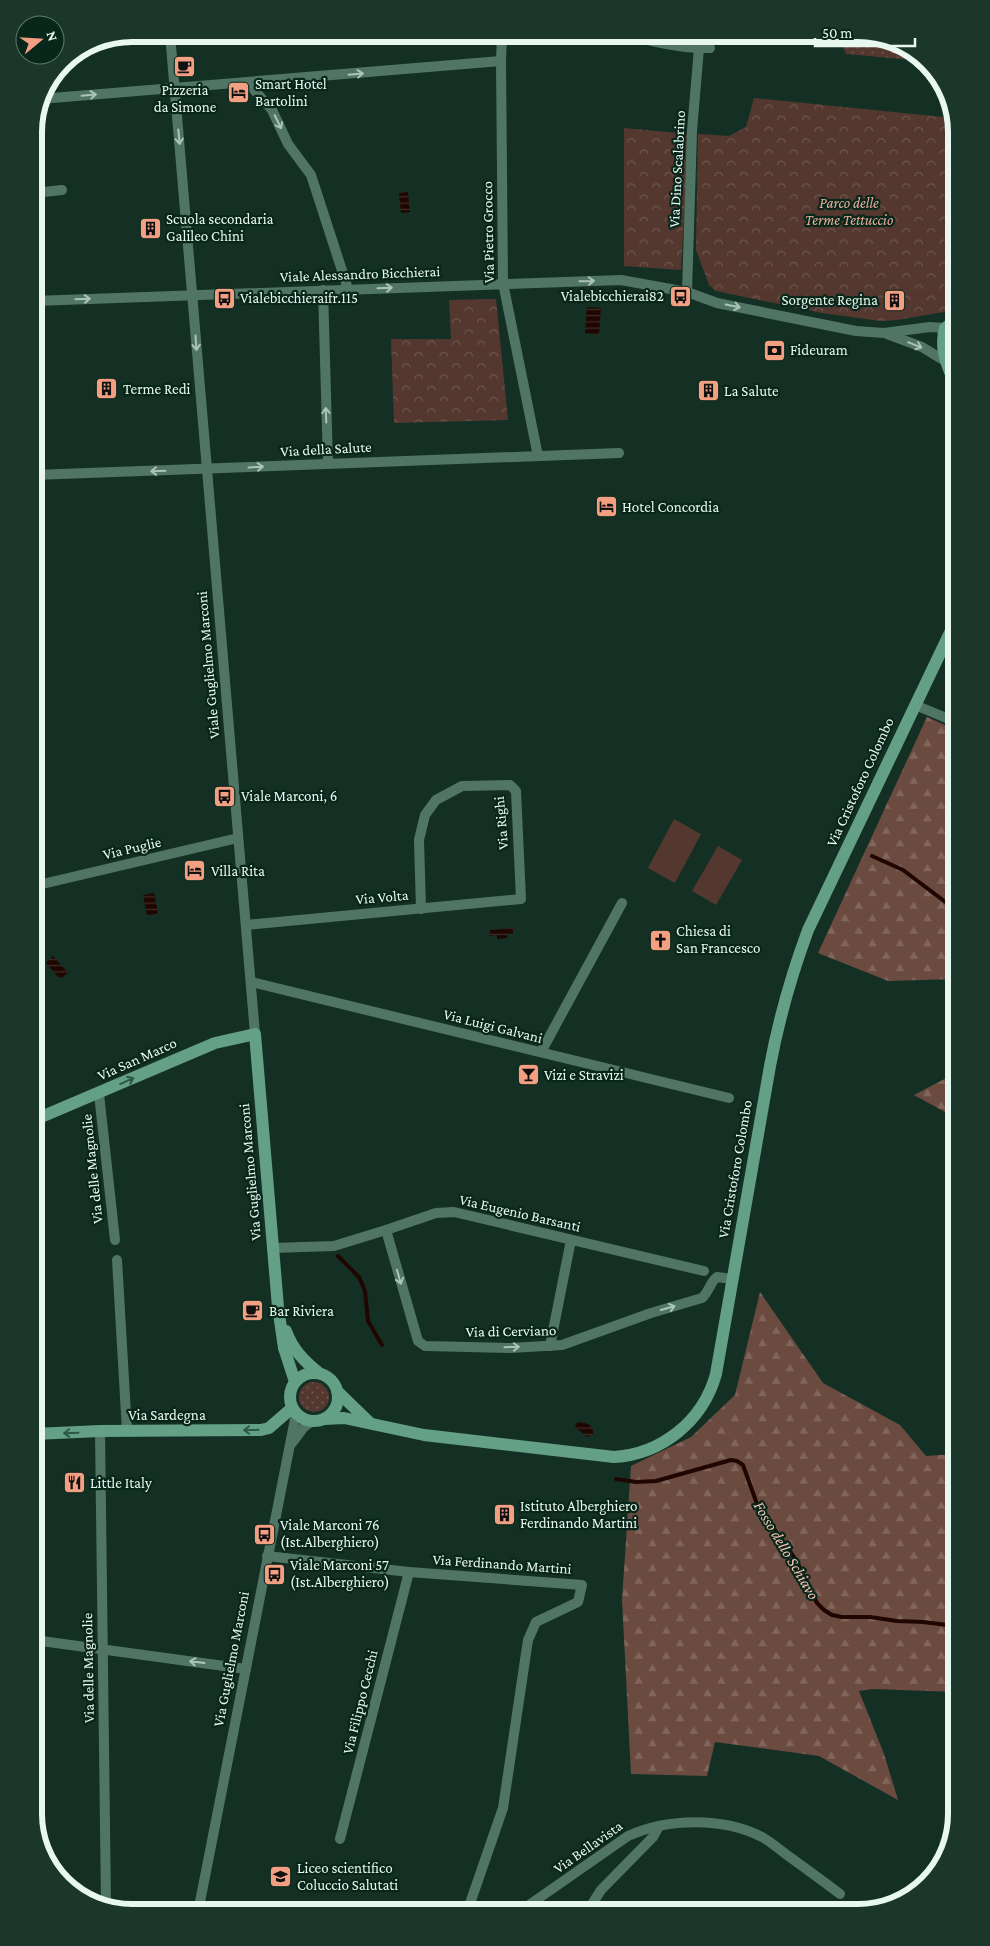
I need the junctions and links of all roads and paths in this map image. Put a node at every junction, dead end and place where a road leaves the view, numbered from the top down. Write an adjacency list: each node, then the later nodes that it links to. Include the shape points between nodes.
1 (171, 42): 6 (street, Viale Guglielmo Marconi)
2 (501, 43): 4 (street, Via Pietro Grocco)
3 (671, 43): 13 (street, Via Dino Scalabrino, via 704,48 692,131)
4 (500, 61): 5 (street, one-way to 4); 10 (street, Via Pietro Grocco)
5 (248, 83): 6 (street); 11 (street, one-way to 11, via 272,110 288,144 311,174)
6 (176, 88): 7 (street, one-way to 6); 14 (street, Viale Guglielmo Marconi, one-way to 14)
7 (49, 98)
8 (62, 190): 9 (street)
9 (43, 191)
10 (503, 283): 11 (street, Viale Alessandro Bicchierai, one-way to 10); 13 (street, Viale Alessandro Bicchierai, one-way to 13, via 621,280); 22 (street, Via Pietro Grocco)
11 (348, 289): 12 (street, Viale Alessandro Bicchierai)
12 (323, 290): 14 (street, Viale Alessandro Bicchierai); 23 (street, one-way to 12)
13 (686, 292): 18 (street, Viale Alessandro Bicchierai, one-way to 18, via 717,303 856,331)
14 (193, 294): 15 (street, Viale Alessandro Bicchierai, one-way to 14); 24 (street, Viale Guglielmo Marconi, one-way to 24)
15 (43, 301)
16 (948, 326): 17 (main road)
17 (945, 328): 18 (street); 19 (main road, via 941,342)
18 (884, 333): 19 (street, one-way to 19, via 922,347)
19 (946, 361): 20 (main road)
20 (948, 366)
21 (619, 453): 22 (street, Via della Salute)
22 (538, 456): 23 (street, Via della Salute)
23 (328, 464): 24 (street, Via della Salute, one-way to 23)
24 (207, 470): 25 (street, Via della Salute, one-way to 25); 29 (street, Viale Guglielmo Marconi)
25 (43, 475)
26 (948, 637): 27 (main road, Via Cristoforo Colombo)
27 (915, 705): 28 (street); 47 (main road, Via Cristoforo Colombo, via 808,930 789,982 778,1024)
28 (948, 719)
29 (238, 838): 30 (street, Via Puglie); 34 (street, Viale Guglielmo Marconi)
30 (43, 884)
31 (521, 899): 33 (street, Via Volta); 33 (street, Via Righi, via 516,791 510,785 462,786 436,800 425,815 419,840)
32 (622, 903): 37 (street)
33 (420, 909): 34 (street, Via Volta)
34 (246, 925): 35 (street, Viale Guglielmo Marconi)
35 (251, 982): 36 (street, Viale Guglielmo Marconi); 37 (street, Via Luigi Galvani)
36 (255, 1034): 38 (main road, Via San Marco, one-way to 36, via 214,1043); 44 (main road, Via Guglielmo Marconi)
37 (540, 1052): 39 (street, Via Luigi Galvani)
38 (99, 1094): 40 (main road, Via San Marco); 42 (street, Via delle Magnolie)
39 (729, 1098)
40 (42, 1117)
41 (386, 1230): 43 (street, Via Eugenio Barsanti, via 436,1213 454,1212); 44 (street, Via Eugenio Barsanti, via 334,1246); 49 (street, Via di Cerviano, one-way to 49, via 420,1344)
42 (115, 1240)
43 (571, 1240): 46 (street, Via Eugenio Barsanti); 49 (street)
44 (272, 1248): 48 (main road, Via Guglielmo Marconi)
45 (117, 1260): 56 (street)
46 (704, 1271)
47 (732, 1279): 49 (street, Via di Cerviano, one-way to 47, via 577,1341 702,1298 715,1278); 55 (main road, Via Cristoforo Colombo, via 716,1374 709,1395 682,1429 642,1452 602,1457 424,1436)
48 (278, 1307): 50 (main road, Via Guglielmo Marconi, via 296,1351); 51 (main road, Via Guglielmo Marconi, via 284,1348)
49 (550, 1346)
50 (319, 1373): 51 (main road, via 306,1374); 52 (main road, Via Guglielmo Marconi, via 331,1379)
51 (295, 1382): 53 (main road, Via Guglielmo Marconi, via 290,1395)
52 (337, 1391): 54 (main road, Via Guglielmo Marconi, via 336,1407 331,1414); 55 (main road)
53 (294, 1411): 54 (main road, via 303,1419); 56 (main road, Via Sardegna, one-way to 56, via 266,1430); 59 (street)
54 (318, 1420): 55 (main road, Via Cristoforo Colombo, via 344,1418); 59 (street, Via Guglielmo Marconi, via 304,1428)
55 (370, 1424)
56 (127, 1431): 57 (main road, Via Sardegna)
57 (100, 1432): 58 (main road, Via Sardegna, one-way to 58); 63 (street, Via delle Magnolie)
58 (42, 1434)
59 (291, 1444): 60 (street, Via Guglielmo Marconi)
60 (267, 1556): 61 (street, Via Ferdinando Martini); 64 (street, Via Guglielmo Marconi)
61 (409, 1572): 66 (street, Via Filippo Cecchi); 70 (street, Via Ferdinando Martini, via 582,1585 578,1602 536,1622 528,1640 503,1808)
62 (42, 1641): 63 (street)
63 (103, 1650): 64 (street, one-way to 63); 68 (street, Via delle Magnolie)
64 (246, 1668): 69 (street, Via Guglielmo Marconi)
65 (659, 1826): 67 (street, Via Bellavista, via 687,1823 739,1828 763,1838); 71 (street, Via Bellavista, via 628,1836); 72 (street, via 653,1837 601,1890)
66 (340, 1839)
67 (840, 1894)
68 (106, 1900)
69 (200, 1903)
70 (470, 1903)
71 (531, 1904)
72 (592, 1904)

